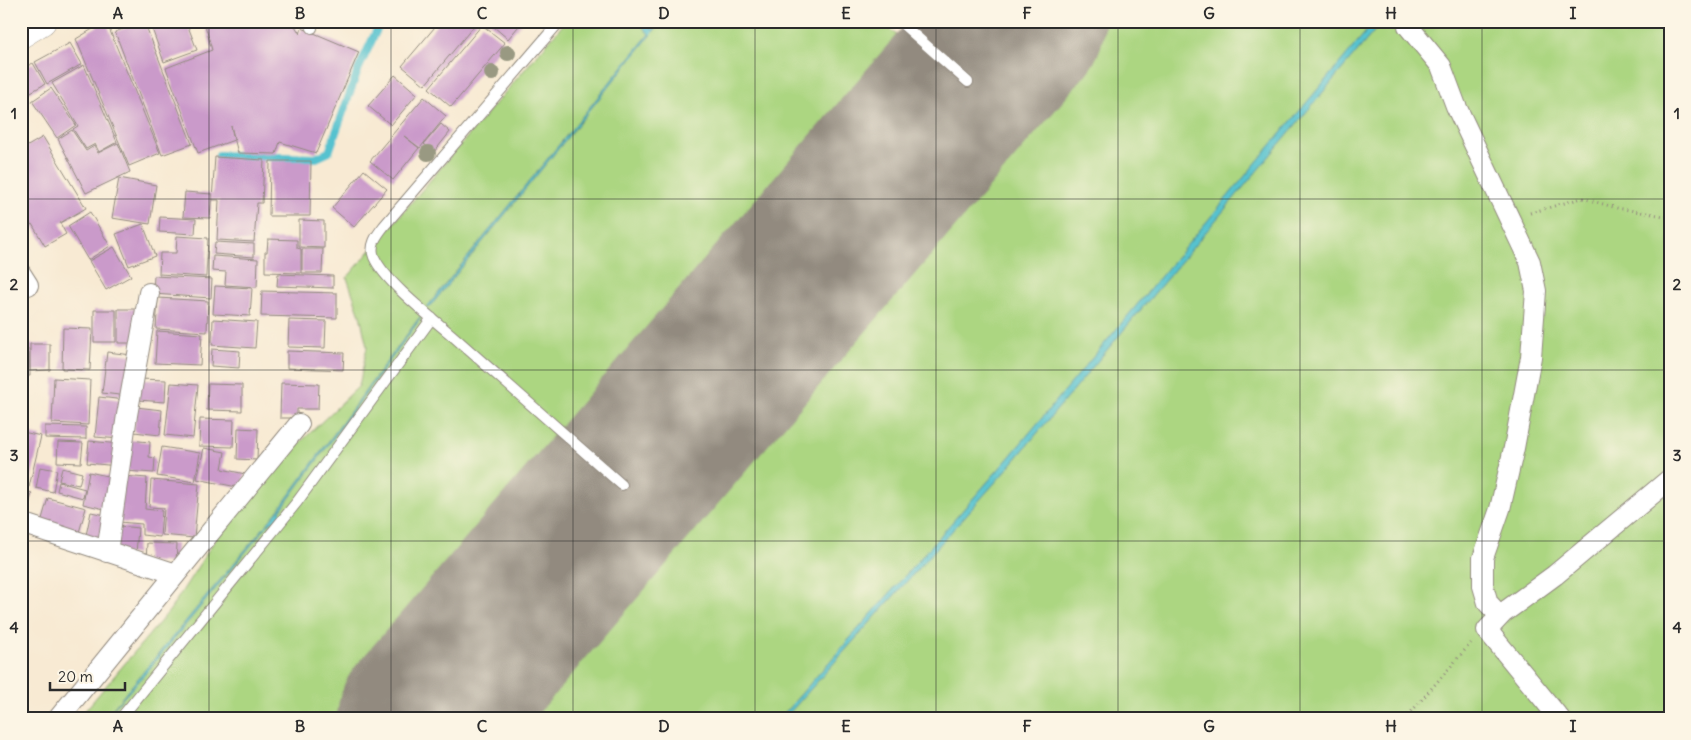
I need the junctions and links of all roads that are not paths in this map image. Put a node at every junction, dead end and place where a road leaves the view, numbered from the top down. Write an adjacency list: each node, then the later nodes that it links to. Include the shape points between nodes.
1 (42, 21): 5 (highway)
2 (560, 21): 8 (lane, via 376,238 372,250 379,264 389,278)
3 (899, 21): 6 (lane)
4 (1408, 26): 15 (street, via 1441,66 1456,106 1530,262 1536,291 1531,357 1514,448 1500,509 1483,558 1483,586)
5 (21, 34)
6 (968, 82)
7 (149, 293): 13 (street)
8 (432, 318): 11 (lane); 17 (lane, via 297,502)
9 (299, 424): 14 (street)
10 (1670, 479): 15 (street)
11 (622, 486)
12 (21, 523): 13 (street)
13 (107, 552): 14 (street)
14 (176, 574): 16 (street)
15 (1494, 623): 18 (street)
16 (58, 719)
17 (120, 719)
18 (1560, 719)

